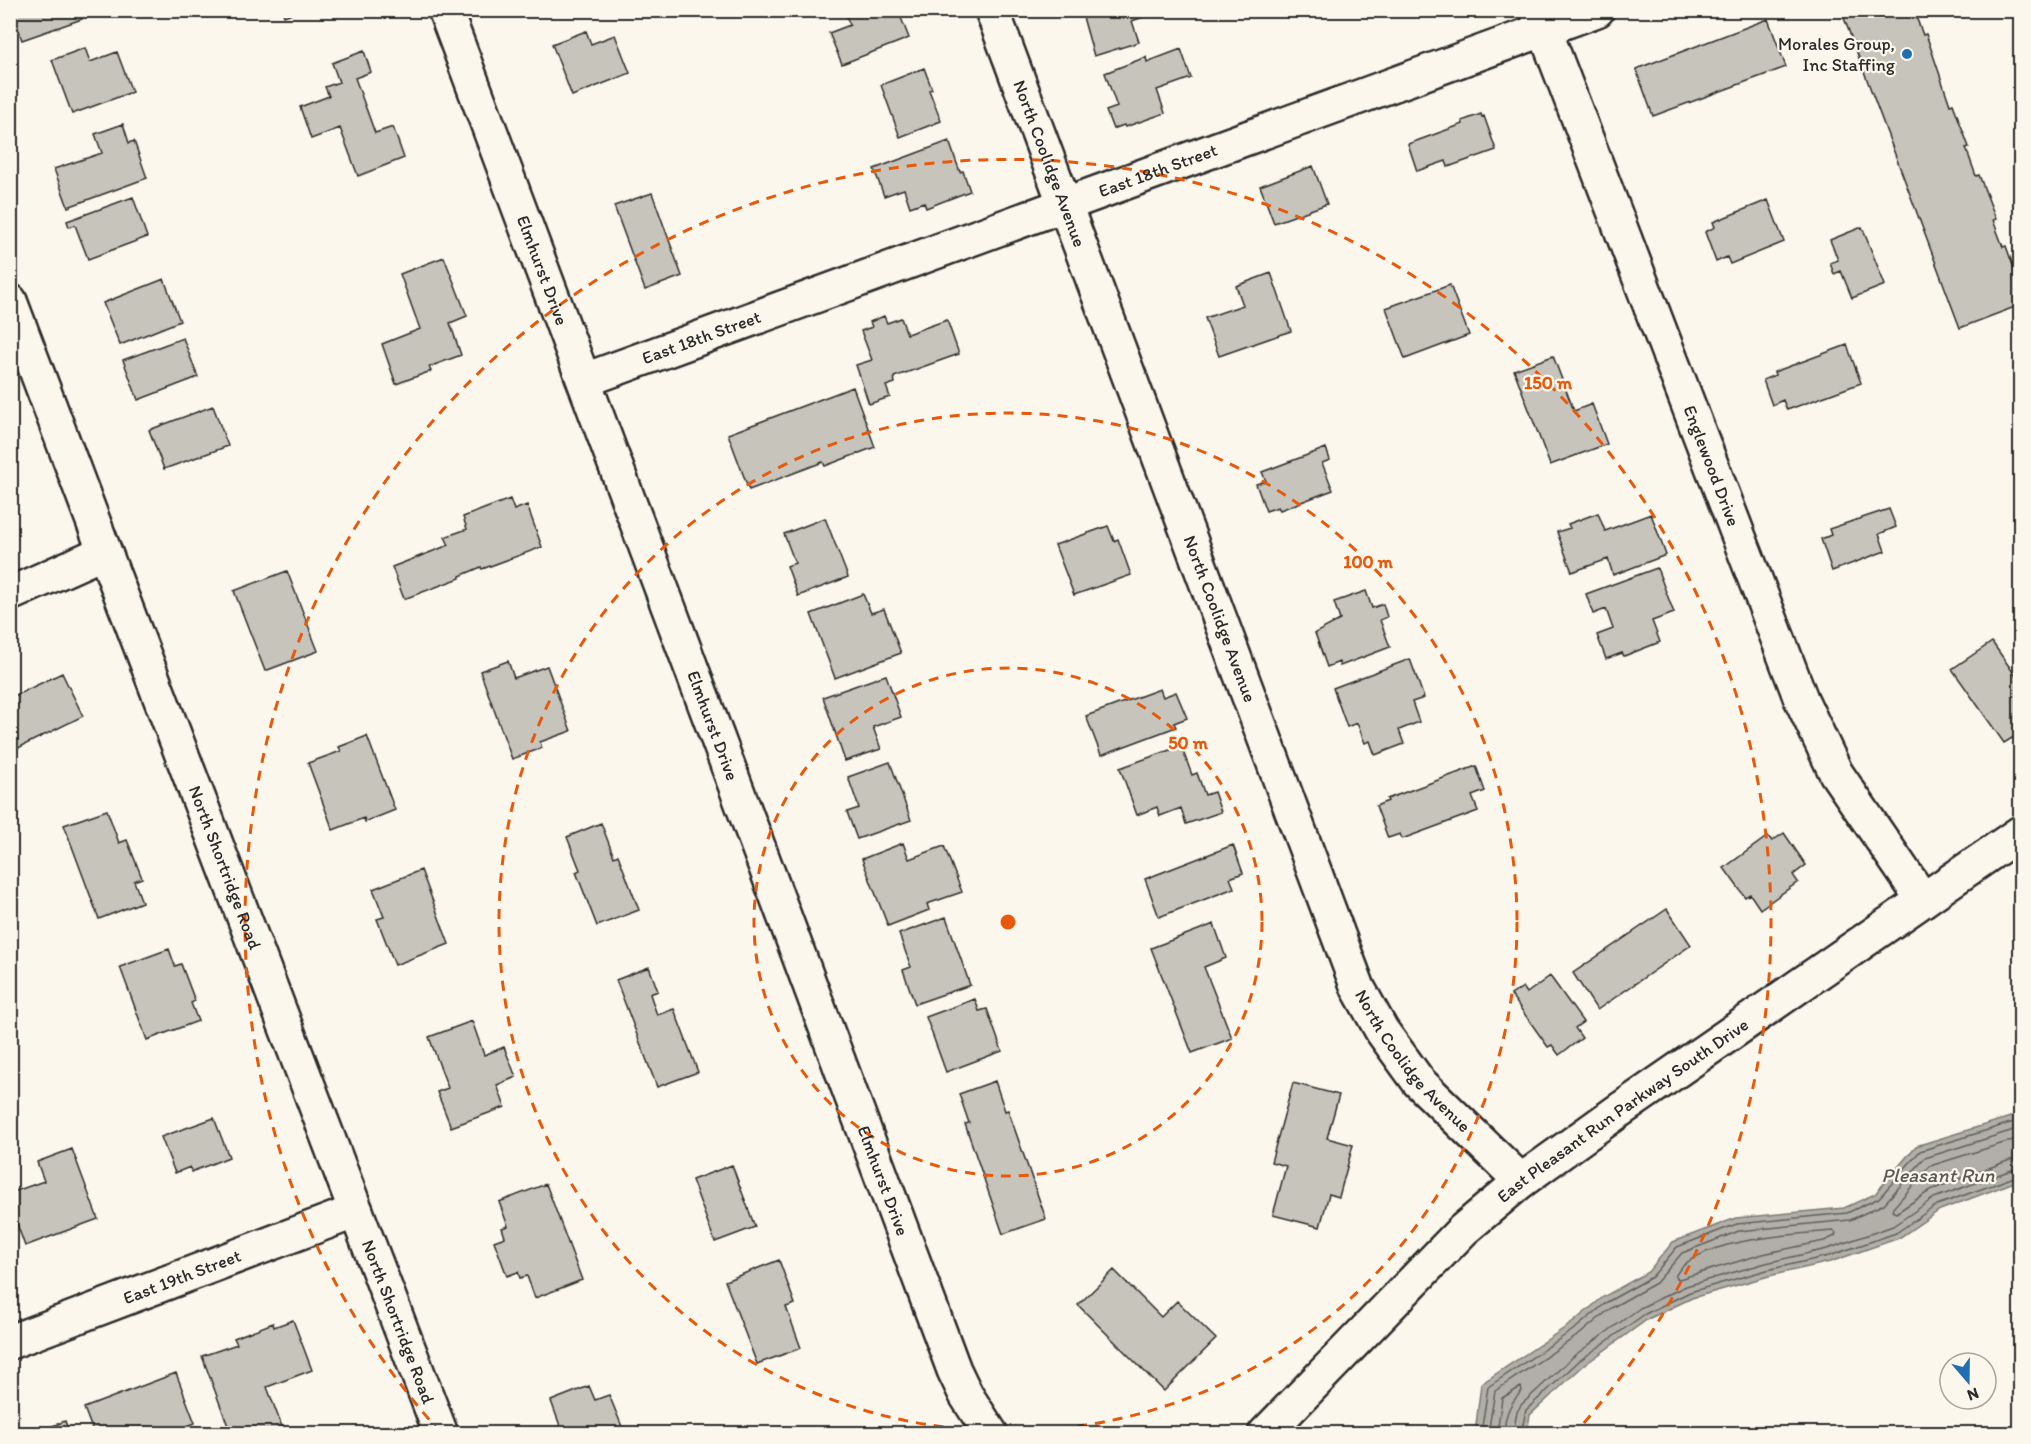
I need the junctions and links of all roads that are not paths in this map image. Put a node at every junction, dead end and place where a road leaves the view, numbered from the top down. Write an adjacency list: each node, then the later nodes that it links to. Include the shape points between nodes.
1 (445, 10): 7 (street, Elmhurst Drive)
2 (992, 10): 5 (street, North Coolidge Avenue)
3 (1597, 10): 4 (street, East 18th Street)
4 (1540, 20): 5 (street, East 18th Street); 11 (street, Englewood Drive, via 1801,699 1836,773)
5 (1065, 204): 7 (street, East 18th Street); 12 (street, North Coolidge Avenue, via 1358,988 1386,1038 1419,1082)
6 (10, 301): 8 (street, North Shortridge Road)
7 (585, 380): 16 (street, Elmhurst Drive, via 954,1370)
8 (105, 552): 9 (street); 13 (street, North Shortridge Road)
9 (10, 594)
10 (2020, 832): 11 (street, East Pleasant Run Parkway South Drive)
11 (1923, 900): 12 (street, East Pleasant Run Parkway South Drive)
12 (1521, 1181): 17 (street, East Pleasant Run Parkway South Drive, via 1463,1230)
13 (356, 1211): 14 (street, East 19th Street); 15 (street, North Shortridge Road)
14 (10, 1342)
15 (441, 1434)
16 (991, 1434)
17 (1265, 1434)

